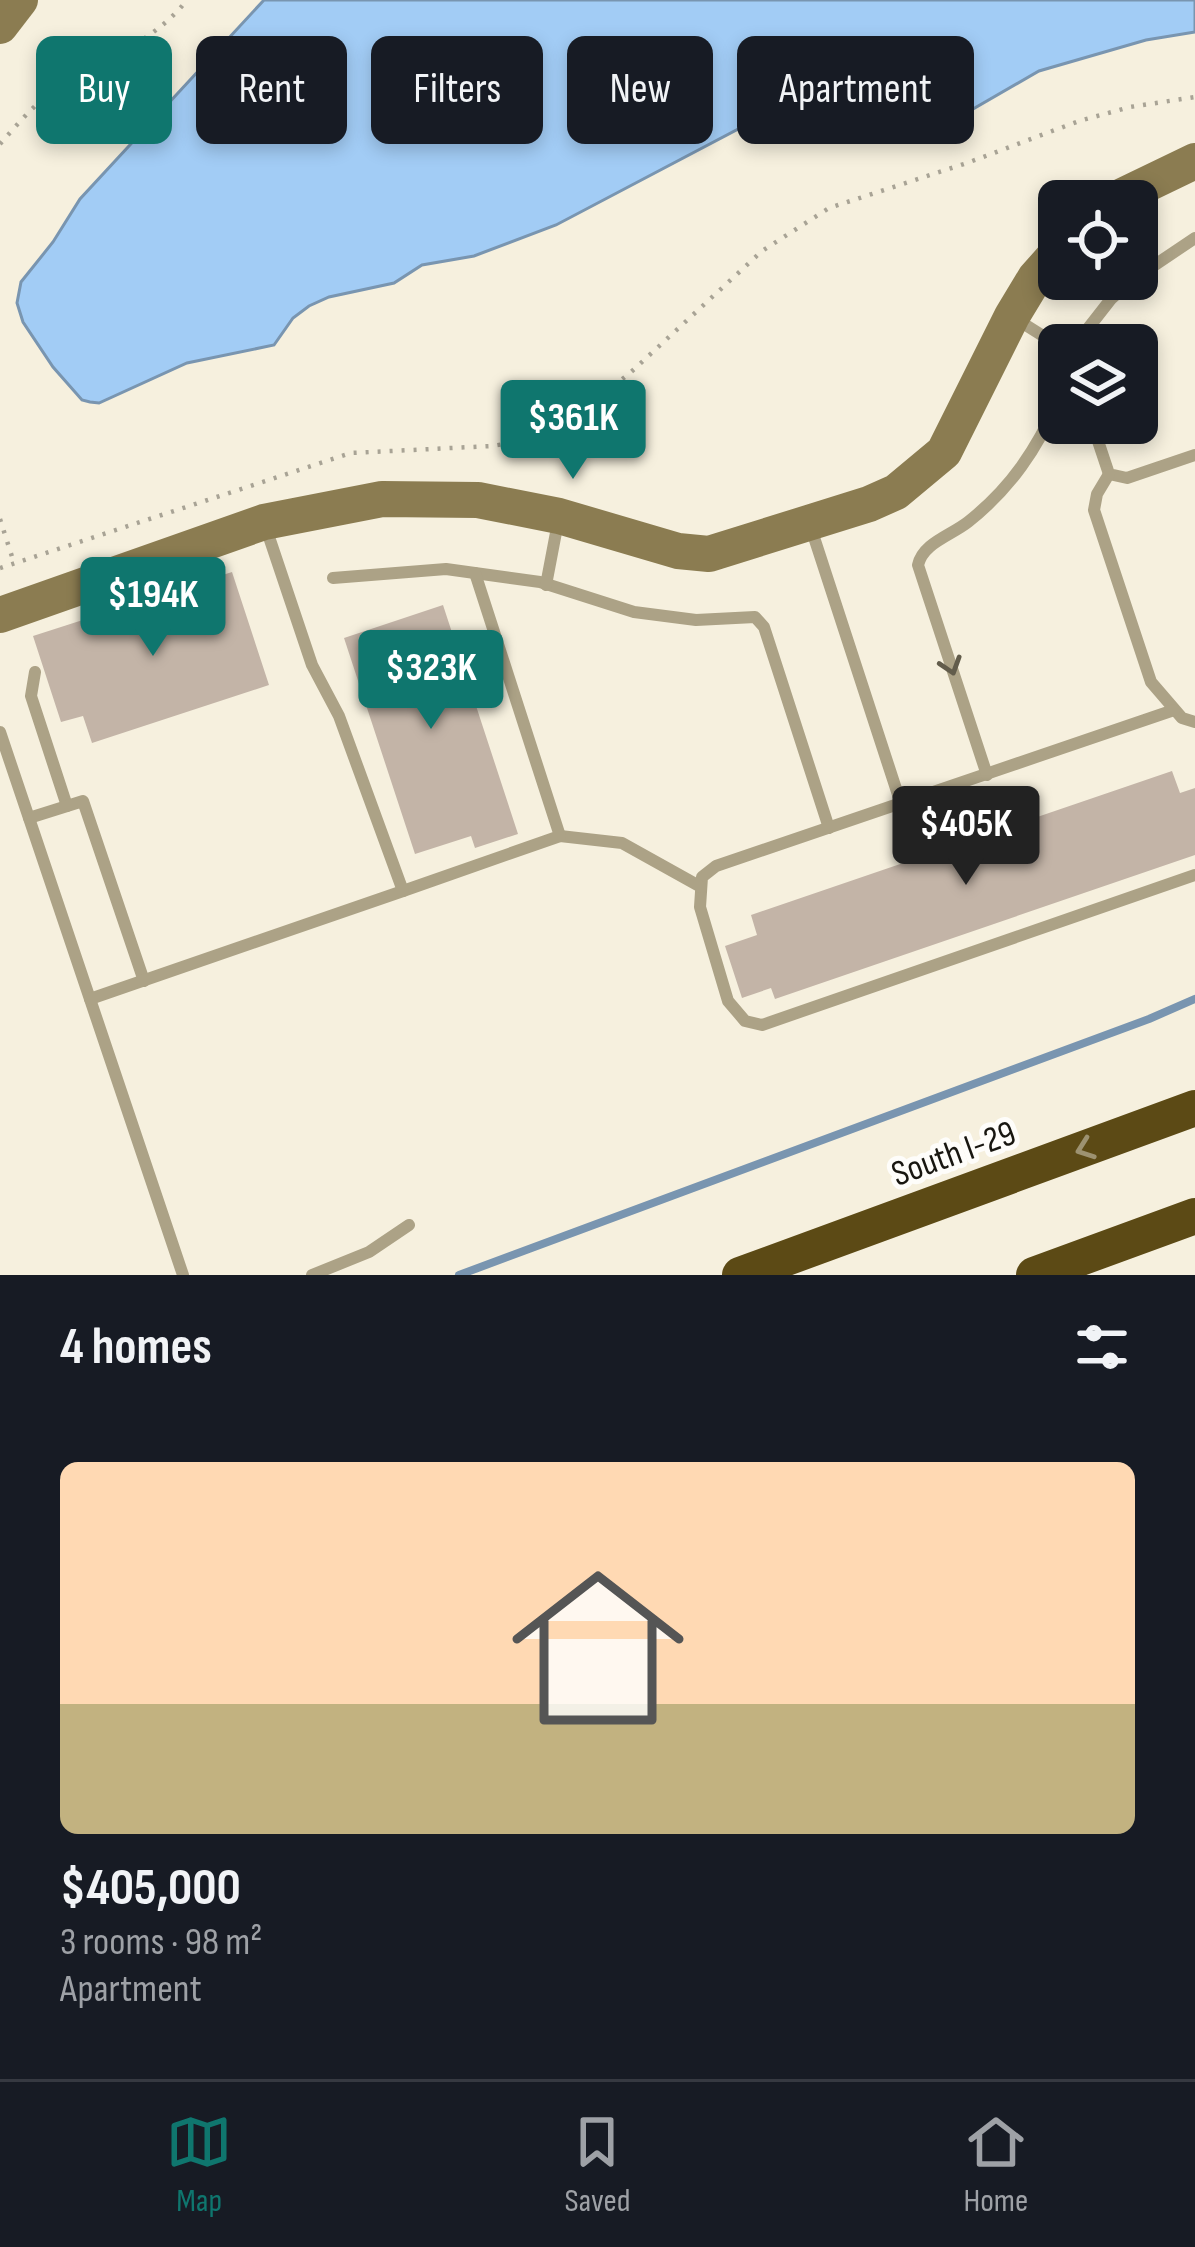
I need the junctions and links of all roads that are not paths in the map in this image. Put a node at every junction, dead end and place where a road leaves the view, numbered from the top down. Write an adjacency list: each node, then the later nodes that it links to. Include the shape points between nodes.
1 (20, 0): 2 (street)
2 (0, 26)
3 (1195, 160): 4 (street)
4 (1155, 180)
5 (1195, 238): 6 (lane)
6 (1158, 263)
7 (1038, 274): 9 (street)
8 (1110, 300): 10 (lane)
9 (1012, 316): 11 (lane); 18 (street, via 944,452 896,492)
10 (1091, 324)
11 (1038, 333)
12 (1038, 439): 27 (lane, one-way to 27, via 1003,490 917,565)
13 (1099, 444): 15 (lane)
14 (1195, 455): 15 (lane, via 1126,478)
15 (1109, 474): 24 (lane, via 1094,510 1150,682)
16 (559, 516): 17 (street, via 421,497); 18 (street, via 709,554); 21 (lane)
17 (264, 522): 22 (street); 35 (lane)
18 (810, 524): 28 (lane)
19 (475, 573): 20 (lane); 21 (lane); 32 (lane)
20 (333, 578)
21 (546, 585): 31 (lane, via 634,612 755,616)
22 (0, 615)
23 (34, 672): 29 (lane, via 31,696)
24 (1174, 710): 25 (lane); 27 (lane)
25 (1195, 722)
26 (0, 732): 30 (lane)
27 (987, 775): 28 (lane)
28 (901, 803): 31 (lane)
29 (67, 806): 30 (lane); 36 (lane, via 83,801)
30 (29, 818): 37 (lane)
31 (829, 828): 34 (lane, via 716,866)
32 (560, 836): 34 (lane, via 622,843); 35 (lane)
33 (1195, 875): 34 (lane, via 762,1024 745,1021 728,1001)
34 (701, 887)
35 (403, 891): 36 (lane)
36 (144, 981): 37 (lane)
37 (90, 999): 41 (lane)
38 (1195, 1108): 43 (highway, South I-29, one-way to 43)
39 (1195, 1216): 44 (highway)
40 (410, 1225): 42 (lane)
41 (183, 1275)
42 (312, 1275)
43 (740, 1275)
44 (1034, 1275)

